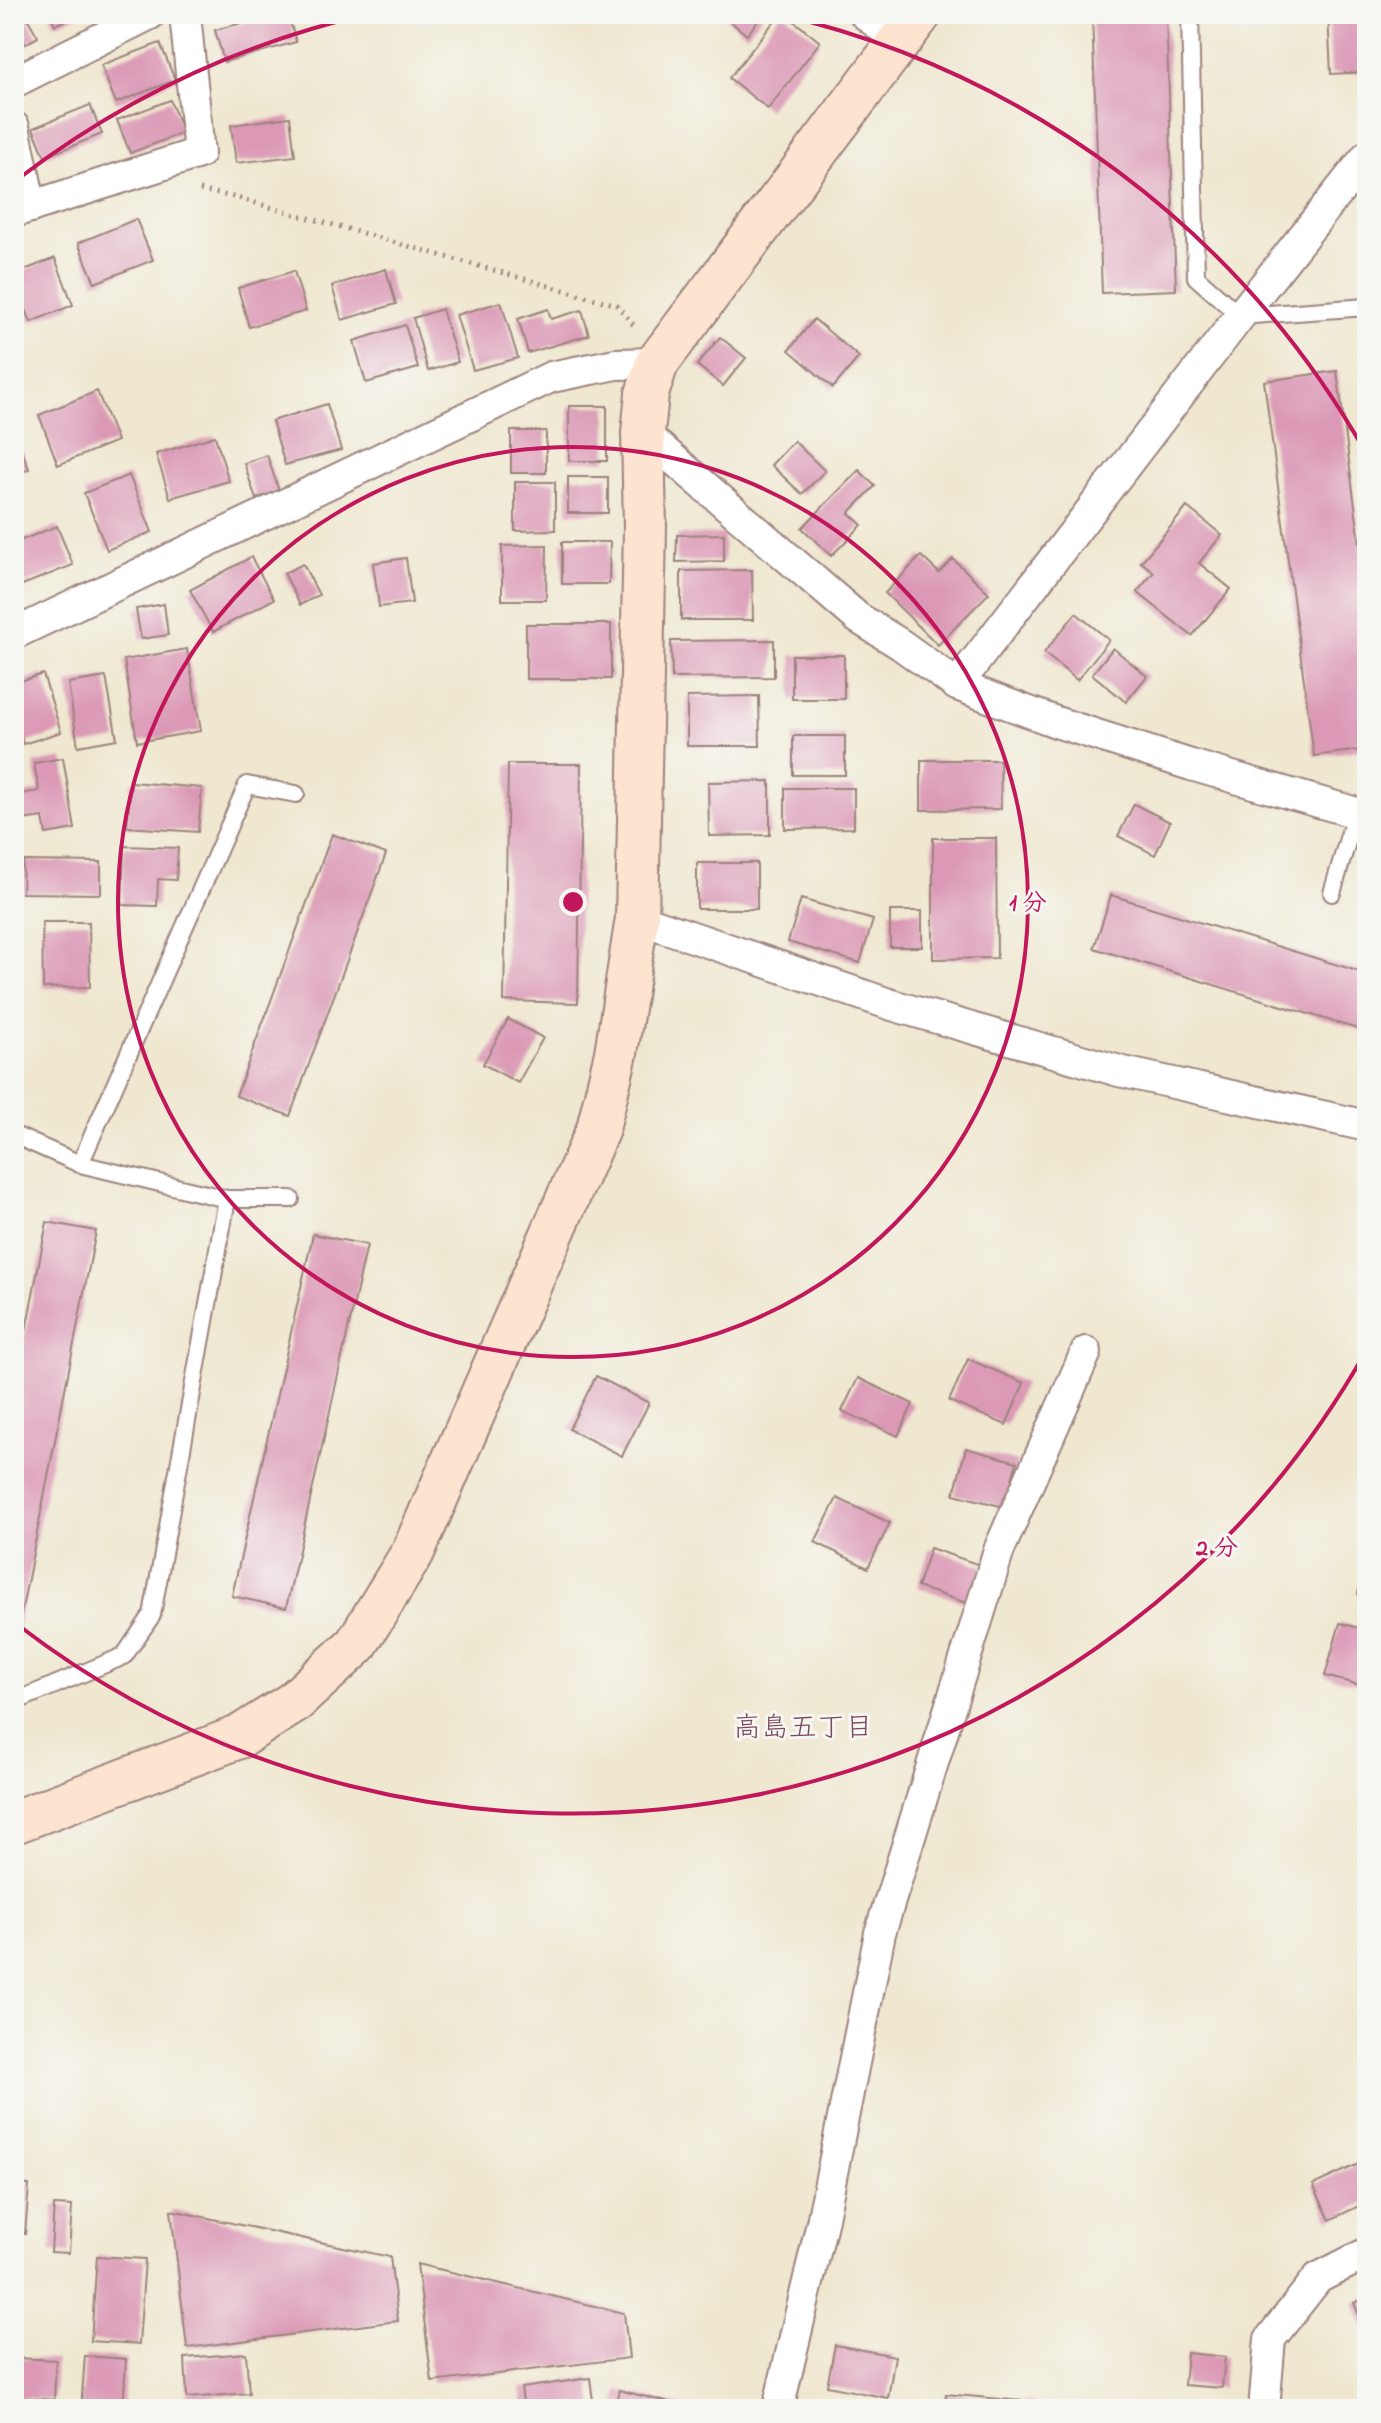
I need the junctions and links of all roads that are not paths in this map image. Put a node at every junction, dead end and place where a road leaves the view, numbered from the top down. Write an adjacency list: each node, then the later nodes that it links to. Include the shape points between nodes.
1 (150, 14): 6 (street)
2 (185, 14): 9 (street, via 199,153)
3 (865, 14): 5 (street)
4 (1190, 14): 11 (lane, via 1196,277)
5 (910, 27): 12 (street)
6 (14, 82)
7 (14, 127): 9 (street)
8 (1367, 156): 11 (street)
9 (22, 209)
10 (1367, 307): 11 (lane)
11 (1240, 316): 15 (street)
12 (657, 363): 13 (street); 14 (street, via 616,364 551,377)
13 (643, 433): 15 (street, via 858,618); 19 (street)
14 (14, 634)
15 (957, 685): 17 (street, via 1056,722)
16 (296, 794): 22 (lane, via 247,785)
17 (1361, 815): 18 (lane)
18 (1332, 893)
19 (637, 918): 20 (street, via 892,1005 1119,1071); 27 (street, via 598,1129 413,1552 356,1645 293,1703 239,1737)
20 (1367, 1126)
21 (14, 1135): 22 (lane)
22 (80, 1164): 23 (lane)
23 (227, 1199): 24 (lane); 26 (lane, via 152,1615 124,1656)
24 (291, 1199)
25 (1086, 1352): 29 (street, via 999,1550 880,1933 822,2223)
26 (14, 1702)
27 (14, 1822)
28 (1367, 2253): 30 (street, via 1318,2278 1270,2339)
29 (778, 2409)
30 (1264, 2409)

